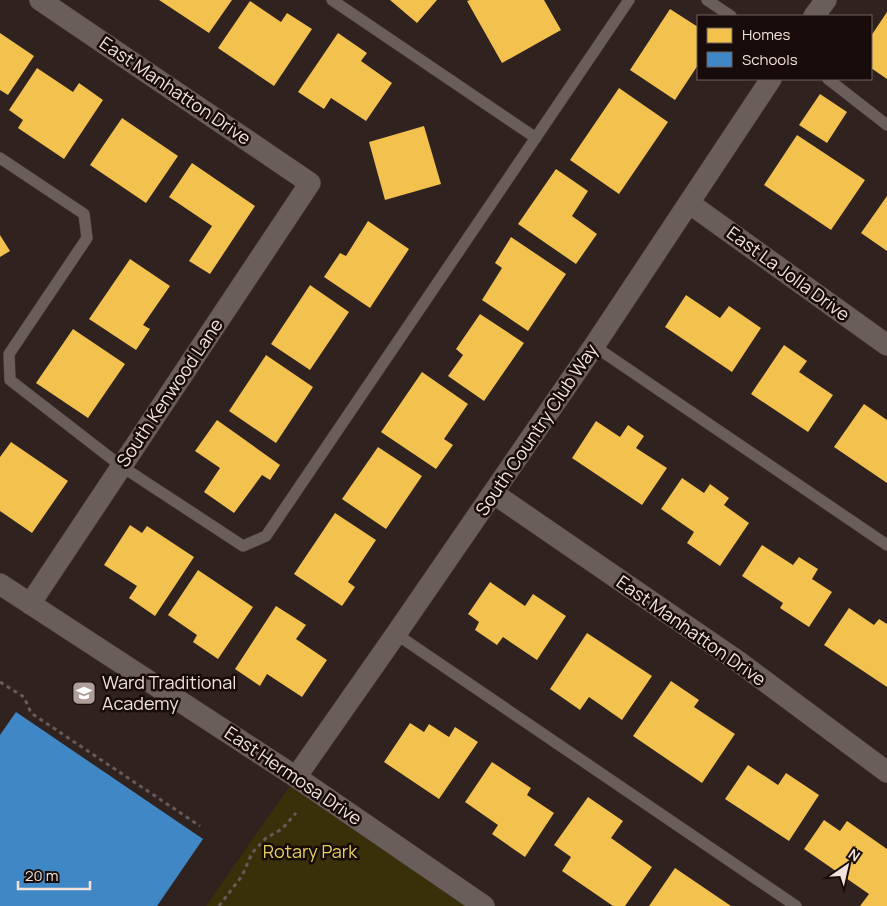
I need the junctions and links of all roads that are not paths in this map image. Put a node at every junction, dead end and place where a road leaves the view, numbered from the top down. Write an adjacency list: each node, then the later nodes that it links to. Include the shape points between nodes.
1 (40, 0): 13 (street, East Manhatton Drive)
2 (332, 0): 11 (lane)
3 (629, 0): 11 (lane)
4 (707, 0): 6 (lane)
5 (826, 0): 7 (street)
6 (730, 15)
7 (815, 15)
8 (771, 80): 14 (street, South Country Club Way)
9 (829, 80): 10 (lane)
10 (887, 125)
11 (536, 138): 17 (lane, via 266,536 243,546)
12 (0, 158): 17 (lane, via 84,214 87,238 9,354 10,380)
13 (310, 182): 17 (street, South Kenwood Lane)
14 (690, 203): 15 (street, East La Jolla Drive); 16 (street, South Country Club Way)
15 (887, 344)
16 (594, 346): 18 (street, South Country Club Way); 19 (lane)
17 (121, 466): 21 (street, South Kenwood Lane)
18 (493, 493): 22 (street, South Country Club Way); 23 (street, East Manhatton Drive, via 739,662)
19 (887, 545)
20 (0, 584): 21 (street, East Hermosa Drive)
21 (30, 604): 24 (street, East Hermosa Drive)
22 (396, 634): 24 (street, South Country Club Way); 26 (lane)
23 (887, 772)
24 (296, 776): 25 (street, East Hermosa Drive)
25 (484, 906)
26 (796, 906)

